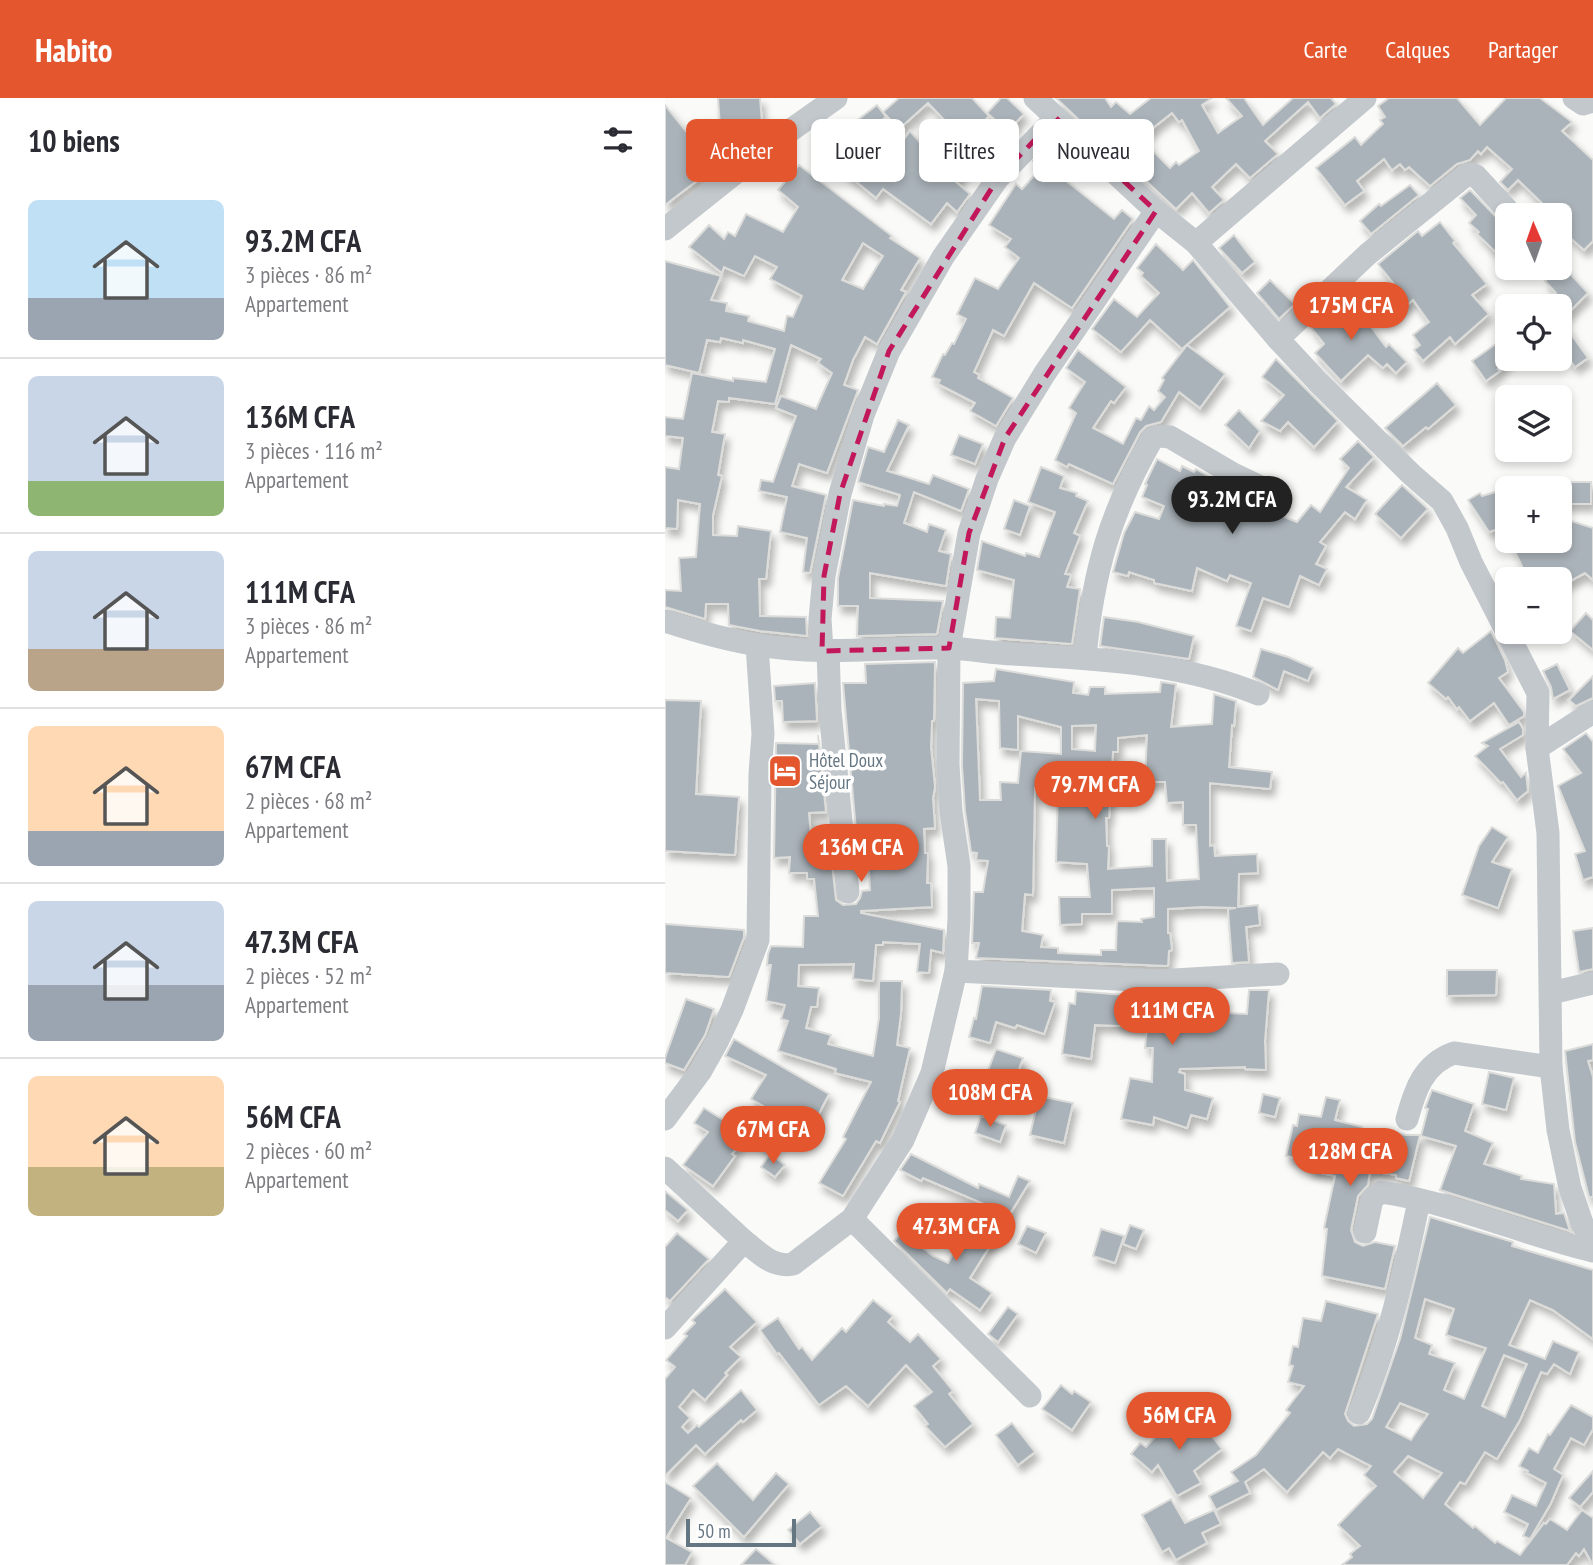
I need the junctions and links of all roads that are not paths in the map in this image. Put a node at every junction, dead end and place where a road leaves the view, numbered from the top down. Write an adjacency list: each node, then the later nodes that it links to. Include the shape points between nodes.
1 (836, 98): 9 (street)
2 (1035, 98): 6 (street)
3 (1365, 98): 10 (street)
4 (1574, 98): 5 (street, via 1583,104)
5 (1593, 101)
6 (1056, 118): 8 (street); 16 (street, via 998,177 943,257 889,351 863,415 841,495 824,576 820,619)
7 (1501, 203): 11 (street, via 1476,176 1466,175 1368,254)
8 (1156, 211): 10 (street); 15 (street, via 1005,438 969,533)
9 (665, 229)
10 (1196, 243): 11 (street)
11 (1278, 340): 20 (street, via 1441,501 1538,693)
12 (1277, 495): 17 (street, via 1170,437 1152,439 1109,530 1090,605)
13 (665, 621): 14 (street)
14 (757, 645): 16 (street); 27 (street, via 763,734 758,940 717,1040)
15 (950, 648): 16 (street); 17 (street); 22 (street, via 948,765 959,866)
16 (825, 651): 21 (street)
17 (1085, 657): 18 (street, via 1206,675)
18 (1258, 694)
19 (1593, 712): 20 (street)
20 (1537, 748): 25 (street, via 1548,833)
21 (848, 892)
22 (956, 971): 23 (street, via 1157,981); 31 (street, via 932,1073 903,1140)
23 (1278, 974)
24 (1593, 983): 25 (street)
25 (1551, 993): 26 (street)
26 (1551, 1067): 28 (street, via 1454,1052 1426,1071); 34 (street, via 1557,1130 1570,1188)
27 (665, 1119)
28 (1407, 1119)
29 (665, 1168): 33 (street)
30 (1419, 1201): 32 (street, via 1381,1192 1375,1195); 35 (street); 38 (street, via 1404,1277 1374,1380)
31 (852, 1219): 33 (street, via 793,1264 771,1262); 37 (street)
32 (1365, 1232)
33 (744, 1241): 36 (street)
34 (1593, 1243)
35 (1593, 1251)
36 (665, 1328)
37 (1031, 1396)
38 (1359, 1413)

